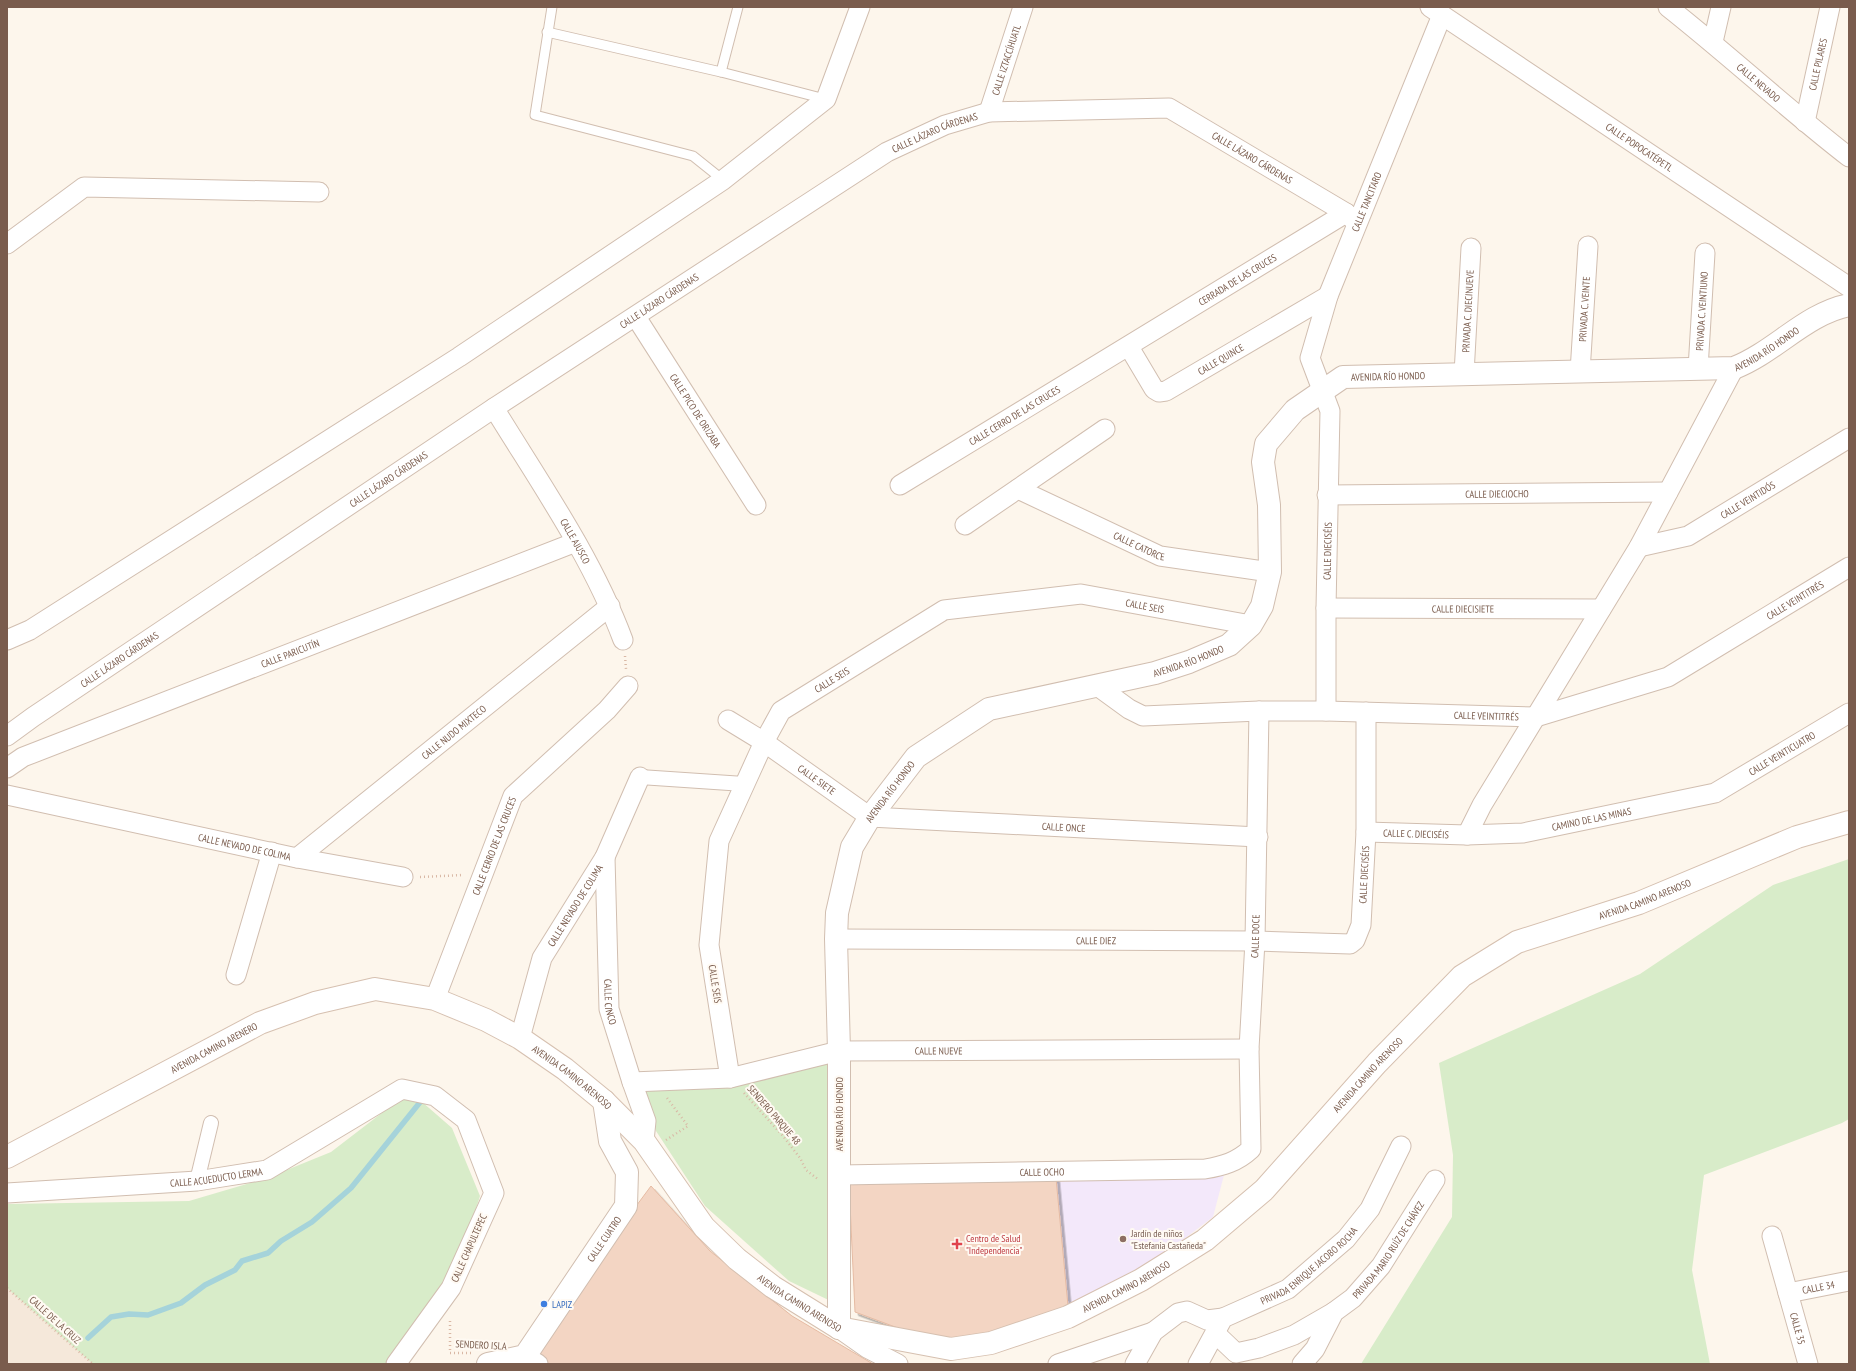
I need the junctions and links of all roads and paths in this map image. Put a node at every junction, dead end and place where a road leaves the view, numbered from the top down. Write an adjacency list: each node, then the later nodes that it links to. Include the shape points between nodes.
1 (552, 7): 9 (lane)
2 (738, 7): 11 (lane)
3 (860, 7): 12 (street)
4 (1023, 7): 13 (street, CALLE IZTACCÍHUATL)
5 (1668, 7): 10 (street, CALLE NEVADO)
6 (1721, 7): 10 (street)
7 (1830, 7): 14 (street, CALLE PILARES)
8 (1436, 11): 18 (street, CALLE TANCITARO); 23 (street, CALLE POPOCATÉPETL)
9 (547, 32): 11 (lane); 16 (lane, via 535,115 693,156)
10 (1713, 42): 14 (street, CALLE NEVADO)
11 (721, 72): 12 (lane)
12 (826, 99): 16 (street)
13 (989, 112): 18 (street, CALLE LÁZARO CÁRDENAS, via 1169,108); 26 (street, CALLE LÁZARO CÁRDENAS, via 945,125 888,152)
14 (1805, 122): 15 (street, CALLE NEVADO)
15 (1849, 157)
16 (723, 180): 50 (street, via 459,358 30,630)
17 (319, 192): 19 (street, via 84,187)
18 (1351, 218): 24 (street, CALLE TANCITARO); 27 (street, CERRADA DE LAS CRUCES)
19 (7, 244)
20 (1588, 246): 30 (street, PRIVADA C. VEINTE)
21 (1470, 248): 31 (street, PRIVADA C. DIECINUEVE)
22 (1705, 253): 29 (street, PRIVADA C. VEINTIUNO)
23 (1849, 287)
24 (1328, 296): 27 (street, CALLE QUINCE, via 1159,392 1154,389); 32 (street, CALLE TANCITARO, via 1310,358)
25 (1849, 305): 28 (main road, AVENIDA RÍO HONDO, via 1814,318 1749,362)
26 (636, 317): 33 (street, CALLE LÁZARO CÁRDENAS); 40 (street, CALLE PICO DE ORIZABA)
27 (1128, 347): 36 (street, CALLE CERRO DE LAS CRUCES)
28 (1734, 368): 29 (main road, AVENIDA RÍO HONDO); 38 (street)
29 (1698, 369): 30 (main road, AVENIDA RÍO HONDO)
30 (1580, 372): 31 (main road, AVENIDA RÍO HONDO)
31 (1464, 374): 32 (main road, AVENIDA RÍO HONDO, via 1343,377)
32 (1323, 392): 39 (street, CALLE DIECISÉIS, via 1330,411); 45 (main road, AVENIDA RÍO HONDO, via 1295,410 1266,444 1263,462 1269,505)
33 (494, 408): 42 (street, CALLE AJUSCO); 60 (street, CALLE LÁZARO CÁRDENAS)
34 (1105, 429): 37 (street)
35 (1849, 438): 43 (street, CALLE VEINTIDÓS, via 1688,536)
36 (900, 485)
37 (1018, 488): 41 (street); 45 (street, CALLE CATORCE, via 1160,556)
38 (1668, 492): 39 (street, CALLE DIECIOCHO); 43 (street)
39 (1327, 495): 47 (street, CALLE DIECISÉIS)
40 (756, 504)
41 (965, 525)
42 (576, 542): 46 (street, CALLE AJUSCO); 62 (street, CALLE PARICUTÍN, via 23,757)
43 (1639, 547): 48 (street)
44 (1849, 567): 58 (street, CALLE VEINTITRÉS, via 1668,677)
45 (1270, 572): 49 (main road, AVENIDA RÍO HONDO, via 1262,606)
46 (610, 606): 51 (street, CALLE AJUSCO); 74 (street, CALLE NUDO MIXTECO)
47 (1326, 608): 48 (street, CALLE DIECISIETE); 55 (street, CALLE DIECISÉIS)
48 (1601, 609): 58 (street)
49 (1251, 625): 52 (main road, AVENIDA RÍO HONDO, via 1229,646 1189,662); 61 (street, CALLE SEIS, via 1080,594 944,610 781,711)
50 (7, 640)
51 (623, 640): 53 (path)
52 (1096, 685): 54 (street, CALLE VEINTITRÉS, via 1143,716); 67 (main road, AVENIDA RÍO HONDO, via 989,709 916,757)
53 (628, 686): 75 (street, CALLE CERRO DE LAS CRUCES, via 607,710 513,796)
54 (1259, 711): 55 (street, CALLE VEINTITRÉS); 71 (street, CALLE DOCE)
55 (1326, 711): 56 (street, CALLE VEINTITRÉS)
56 (1366, 712): 58 (street, CALLE VEINTITRÉS); 69 (street, CALLE DIECISÉIS)
57 (1849, 713): 65 (street, CALLE VEINTICUATRO)
58 (1536, 717): 70 (street, via 1482,805)
59 (728, 720): 61 (street, CALLE SIETE)
60 (7, 736)
61 (764, 742): 64 (street, CALLE SEIS); 67 (street, CALLE SIETE)
62 (7, 768)
63 (640, 777): 64 (street); 73 (street, CALLE NEVADO DE COLIMA)
64 (744, 784): 85 (street, CALLE SEIS, via 719,841 709,945)
65 (1715, 792): 70 (street, CAMINO DE LAS MINAS, via 1523,833)
66 (7, 795): 72 (street, CALLE NEVADO DE COLIMA)
67 (870, 817): 71 (street, CALLE ONCE); 77 (main road, AVENIDA RÍO HONDO, via 852,847 837,913)
68 (1849, 822): 106 (main road, AVENIDA CAMINO ARENOSO, via 1797,837 1639,903 1517,942 1462,976 1377,1063 1264,1190 1205,1240 1141,1280 1068,1317 991,1343 951,1349)
69 (1366, 832): 70 (street, CALLE C. DIECISÉIS); 78 (street, CALLE DIECISÉIS, via 1361,925)
70 (1467, 835)
71 (1258, 837): 79 (street, CALLE DOCE)
72 (272, 852): 74 (street, CALLE NEVADO DE COLIMA); 80 (street)
73 (605, 857): 82 (street, CALLE NEVADO DE COLIMA, via 542,958); 86 (street, CALLE CINCO, via 609,1009)
74 (297, 858): 76 (street, CALLE NEVADO DE COLIMA)
75 (484, 875): 76 (path); 81 (street, CALLE CERRO DE LAS CRUCES)
76 (403, 877)
77 (836, 939): 79 (street, CALLE DIEZ); 84 (main road, AVENIDA RÍO HONDO)
78 (1355, 940): 79 (street, CALLE DIEZ, via 1350,944)
79 (1255, 941): 83 (street, CALLE DOCE)
80 (236, 975)
81 (435, 999): 82 (main road, AVENIDA CAMINO ARENOSO, via 486,1020); 93 (main road, AVENIDA CAMINO ARENERO, via 375,988 308,1005 260,1023)
82 (520, 1038): 88 (main road, AVENIDA CAMINO ARENOSO)
83 (1249, 1049): 84 (street, CALLE NUEVE); 94 (street, CALLE DOCE, via 1251,1149)
84 (839, 1051): 85 (street, CALLE NUEVE); 97 (main road, AVENIDA RÍO HONDO)
85 (730, 1078): 87 (street, CALLE NUEVE); 97 (path, SENDERO PARQUE 48, via 783,1136 806,1170)
86 (632, 1082): 87 (street, CALLE NUEVE); 91 (street, CALLE CINCO)
87 (654, 1082): 91 (path, via 688,1126)
88 (604, 1101): 91 (main road, AVENIDA CAMINO ARENOSO); 109 (main road, CALLE CUATRO, via 610,1141 627,1172 626,1206)
89 (466, 1120): 95 (street, CALLE ACUEDUCTO LERMA, via 435,1096 402,1089 267,1170); 102 (street, CALLE CHAPULTEPEC, via 494,1193)
90 (211, 1123): 95 (street)
91 (652, 1142): 106 (main road, AVENIDA CAMINO ARENOSO, via 704,1227 736,1259 773,1287)
92 (1401, 1146): 105 (street, PRIVADA ENRIQUE JACOBO ROCHA, via 1370,1209 1346,1239 1288,1289)
93 (7, 1157)
94 (1242, 1158): 97 (street, CALLE OCHO, via 1224,1166 1205,1169)
95 (197, 1180): 98 (street, CALLE ACUEDUCTO LERMA)
96 (1435, 1180): 104 (street, PRIVADA MARIO RUÍZ DE CHÁVEZ, via 1381,1266 1353,1298)
97 (840, 1185): 106 (main road, AVENIDA RÍO HONDO)
98 (7, 1193)
99 (1772, 1236): 103 (street, CALLE 35)
100 (1849, 1281): 103 (street, CALLE 34)
101 (7, 1288): 110 (path, CALLE DE LA CRUZ)
102 (451, 1288): 108 (path, SENDERO ISLA, via 450,1353); 111 (street, CALLE CHAPULTEPEC)
103 (1788, 1292): 117 (street, CALLE 35)
104 (1334, 1312): 105 (street, PRIVADA MARIO RUÍZ DE CHÁVEZ, via 1294,1335 1259,1348 1236,1353); 116 (street, PRIVADA MARIO RUÍZ DE CHÁVEZ, via 1315,1349)
105 (1220, 1326): 107 (street, via 1187,1311 1178,1313); 115 (street)
106 (839, 1328): 112 (street, via 867,1348)
107 (1153, 1332): 113 (street); 114 (street)
108 (481, 1358): 109 (main road)
109 (528, 1361)
110 (92, 1364)
111 (396, 1364)
112 (898, 1364)
113 (1058, 1364)
114 (1135, 1364)
115 (1198, 1364)
116 (1302, 1364)
117 (1808, 1364)

